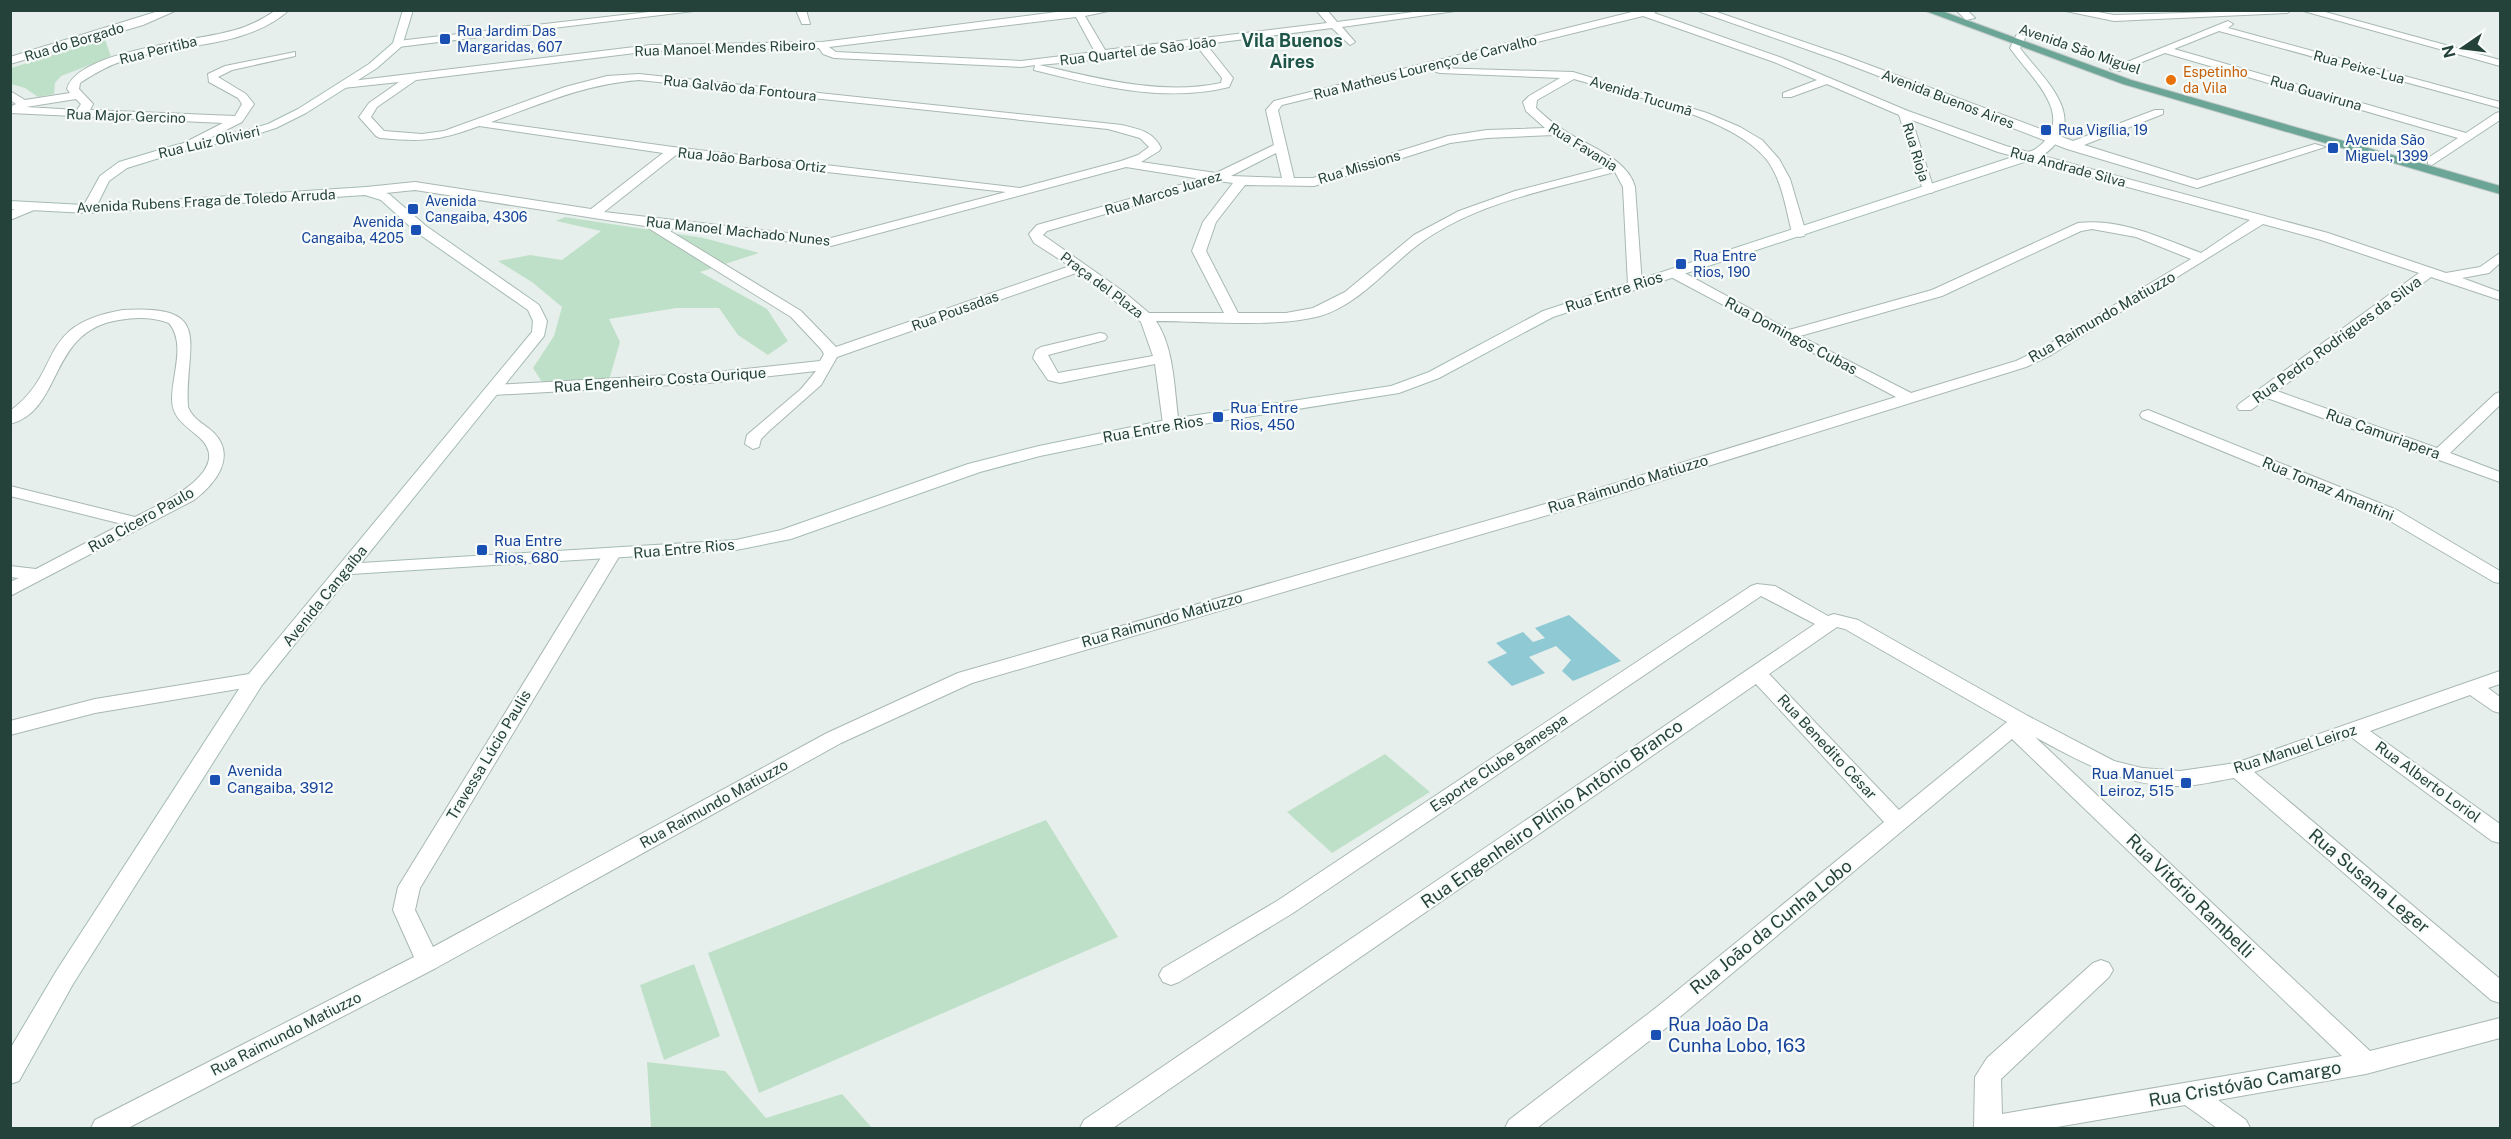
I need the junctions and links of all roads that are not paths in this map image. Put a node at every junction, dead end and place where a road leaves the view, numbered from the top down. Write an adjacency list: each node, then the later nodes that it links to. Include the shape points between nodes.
1 (172, 10): 36 (street, Rua do Borgado)
2 (284, 10): 47 (street, Rua Peritiba, via 258,26 94,68 75,81 73,89)
3 (408, 10): 31 (street)
4 (587, 10): 25 (street)
5 (801, 10): 24 (street)
6 (1108, 10): 19 (street, Rua Manoel Mendes Ribeiro)
7 (1321, 10): 26 (street)
8 (1457, 10): 26 (street, Rua Quartel de São João)
9 (1611, 10): 22 (street)
10 (1700, 10): 63 (street, Avenida Buenos Aires, via 1841,58)
11 (1928, 10): 28 (main road, Avenida São Miguel)
12 (1950, 10): 23 (main road, Avenida São Miguel)
13 (1961, 10): 23 (street)
14 (2066, 10): 21 (street, via 2114,18)
15 (2230, 10): 21 (street)
16 (2288, 10): 21 (street)
17 (2305, 10): 37 (street)
18 (689, 11): 25 (street)
19 (1078, 12): 32 (street, Rua Manoel Mendes Ribeiro); 35 (street)
20 (1649, 12): 22 (street, Rua Matheus Lourenço de Carvalho); 44 (street, Rua Andrade Silva)
21 (2248, 13): 27 (street)
22 (1623, 17): 40 (street, Rua Matheus Lourenço de Carvalho)
23 (1970, 18): 28 (main road, Avenida São Miguel)
24 (806, 22)
25 (586, 23): 31 (street)
26 (1336, 26): 29 (street); 30 (street, Rua Quartel de São João)
27 (2218, 28): 33 (street); 49 (street, Rua Peixe-Lua)
28 (2018, 39): 41 (main road, Avenida São Miguel); 63 (street, via 2015,48 2020,57 2043,81 2055,102 2058,122); 74 (main road, Avenida São Miguel, via 2196,103)
29 (1350, 42)
30 (1200, 44): 35 (street, Rua Quartel de São João); 39 (street, via 1228,78 1225,85 1194,90 1112,83)
31 (398, 45): 45 (street)
32 (822, 45): 38 (street, Rua Manoel Mendes Ribeiro, via 666,47); 39 (street, Rua Quartel de São João, via 834,55)
33 (2166, 50): 41 (street); 58 (street, Rua Guaviruna)
34 (291, 54): 55 (street, via 229,68 212,76 248,104)
35 (1103, 56): 39 (street, Rua Quartel de São João)
36 (10, 61)
37 (2500, 63)
38 (621, 64): 42 (street, Rua Manoel Mendes Ribeiro); 56 (street, Rua Galvão da Fontoura); 66 (street, Rua Galvão da Fontoura, via 1122,129 1149,136 1155,148)
39 (1021, 64)
40 (1417, 69): 43 (street, Avenida Tucumã); 60 (street, Rua Matheus Lourenço de Carvalho, via 1278,103 1272,110)
41 (2115, 69): 65 (main road, Avenida São Miguel)
42 (415, 75): 45 (street, Rua Manoel Mendes Ribeiro); 56 (street, Rua Galvão da Fontoura, via 373,105 364,117 380,134 422,138)
43 (1573, 75): 57 (street, Rua Favania, via 1529,102 1536,116); 86 (street, Avenida Tucumã, via 1703,115 1758,143 1784,179)
44 (1829, 80): 48 (street); 52 (street, Rua Andrade Silva)
45 (343, 85): 62 (street, Rua Luiz Olivieri, via 272,126)
46 (10, 94): 50 (street)
47 (78, 95): 50 (street); 53 (street, Rua Peritiba, via 87,108)
48 (1787, 95)
49 (2500, 105)
50 (16, 108): 53 (street, Rua Major Gercino)
51 (2160, 112): 59 (street)
52 (1904, 113): 63 (street, Rua Andrade Silva); 73 (street, Rua Rioja)
53 (78, 114): 55 (street, Rua Major Gercino)
54 (2500, 115): 58 (street)
55 (238, 120): 62 (street)
56 (478, 123): 64 (street, Rua João Barbosa Ortiz)
57 (1556, 131): 67 (street, Rua Favania); 71 (street, Rua Missions, via 1467,136 1428,145 1326,180)
58 (2467, 137): 65 (street)
59 (2071, 146): 61 (street, Avenida Buenos Aires, via 2197,184); 63 (street, Avenida Buenos Aires)
60 (1280, 147): 68 (street, Rua Marcos Juarez); 71 (street, Rua Matheus Lourenço de Carvalho)
61 (2319, 147)
62 (180, 148): 80 (street, Rua Luiz Olivieri, via 114,170 104,179)
63 (2042, 149): 73 (street, Rua Entre Rios); 83 (street, Rua Andrade Silva)
64 (673, 151): 76 (street, Rua João Barbosa Ortiz); 81 (street)
65 (2432, 161): 69 (main road, Avenida São Miguel)
66 (1125, 164): 68 (street, Rua Missions); 76 (street, Rua Manoel Machado Nunes)
67 (1618, 168): 93 (street, Rua Favania, via 1629,187); 96 (street, via 1519,194 1464,214 1419,238 1350,295 1325,309 1303,315)
68 (1216, 178): 70 (street, Rua Missions); 85 (street, Rua Marcos Juarez)
69 (2500, 180)
70 (1242, 181): 71 (street, Rua Missions); 96 (street, via 1208,224 1199,251)
71 (1289, 182)
72 (415, 186): 75 (street, Rua Manoel Machado Nunes); 77 (street, Rua Manoel Machado Nunes); 81 (street, Rua Manoel Machado Nunes)
73 (1928, 190): 86 (street, Rua Entre Rios)
74 (2500, 190)
75 (366, 191): 77 (street, Avenida Cangaíba); 80 (street, Avenida Rubens Fraga de Toledo Arruda)
76 (1027, 191): 84 (street, Rua Manoel Machado Nunes, via 831,242)
77 (385, 197): 101 (street, Avenida Cangaíba, via 421,229 534,308 540,321 539,333)
78 (10, 206): 79 (street, Avenida Rubens Fraga de Toledo Arruda)
79 (30, 207): 80 (street, Avenida Rubens Fraga de Toledo Arruda); 82 (street)
80 (88, 209)
81 (592, 215): 84 (street, Rua Manoel Machado Nunes)
82 (10, 216)
83 (2261, 219): 87 (street, Rua Raimundo Matiuzzo); 90 (street, Rua Andrade Silva)
84 (647, 222): 99 (street, via 796,314 828,347)
85 (1042, 228): 89 (street, Praça del Plaza, via 1036,234 1039,240)
86 (1799, 232): 91 (street, Rua Entre Rios)
87 (2202, 258): 97 (street, via 2109,226 2089,224 1937,293); 104 (street, Rua Raimundo Matiuzzo, via 2021,364)
88 (2500, 258): 92 (street, via 2479,271)
89 (1080, 267): 95 (street, Praça del Plaza); 99 (street, Rua Pousadas)
90 (2429, 272): 92 (street, Rua Andrade Silva); 102 (street, Rua Pedro Rodrigues da Silva)
91 (1674, 273): 93 (street, Rua Entre Rios); 97 (street, Rua Domingos Cubas)
92 (2451, 276): 94 (street, Rua Andrade Silva)
93 (1635, 285): 108 (street, Rua Entre Rios, via 1548,314 1434,375 1394,390)
94 (2500, 296)
95 (1146, 317): 96 (street); 100 (street, Praça del Plaza, via 1153,327)
96 (1233, 317)
97 (1787, 335): 104 (street, Rua Domingos Cubas)
98 (1100, 337): 100 (street, via 1046,350 1040,358 1053,377 1060,378)
99 (829, 359): 101 (street, Rua Engenheiro Costa Ourique, via 708,378); 109 (street, via 820,380 761,430)
100 (1160, 359): 108 (street, Praça del Plaza)
101 (494, 390): 115 (street, Avenida Cangaíba)
102 (2266, 392): 105 (street, Rua Pedro Rodrigues da Silva); 110 (street, Rua Camuriapera)
103 (2500, 397): 110 (street)
104 (1909, 398): 132 (street, Rua Raimundo Matiuzzo, via 1581,499 965,678 834,738)
105 (2245, 407)
106 (2148, 415): 118 (street, Rua Tomaz Amantini, via 2391,514)
107 (10, 419): 113 (street, Rua Cícero Paulo, via 35,398 66,341 78,330 117,315 175,319 182,330 185,367 179,405 183,416 212,441 216,456 204,485)
108 (1171, 424): 114 (street, Rua Entre Rios, via 1003,459 785,535 736,545)
109 (753, 444)
110 (2440, 454): 111 (street, Rua Camuriapera)
111 (2500, 477)
112 (10, 491): 113 (street)
113 (139, 523): 117 (street, Rua Cícero Paulo)
114 (611, 555): 115 (street, Rua Entre Rios); 132 (street, Travessa Lúcio Paulis, via 409,887 404,910)
115 (347, 568): 123 (street, Avenida Cangaíba)
116 (10, 571): 117 (street)
117 (40, 575): 119 (street, Rua Cícero Paulo)
118 (2500, 578)
119 (10, 590)
120 (1828, 624): 121 (street, Rua Engenheiro Plínio Antônio Branco); 126 (street, via 1838,619 1851,624); 134 (street, Esporte Clube Banespa, via 1769,590 1757,590 1285,907)
121 (1756, 672): 130 (street, Rua Benedito César); 141 (street, Rua Engenheiro Plínio Antônio Branco)
122 (2500, 677): 124 (street, Rua Manuel Leiroz)
123 (255, 681): 127 (street, via 95,706); 138 (street, Avenida Cangaíba, via 65,977)
124 (2472, 687): 125 (street); 128 (street, Rua Manuel Leiroz)
125 (2500, 706)
126 (2017, 724): 129 (street, Rua Manuel Leiroz, via 2107,766 2142,776 2180,779); 130 (street, Rua João da Cunha Lobo); 137 (street, Rua Vitório Rambelli)
127 (10, 728)
128 (2355, 730): 129 (street, Rua Manuel Leiroz); 131 (street, Rua Alberto Loriol)
129 (2238, 770): 135 (street, Rua Susana Leger)
130 (1898, 823): 142 (street, Rua João da Cunha Lobo, via 1666,1014)
131 (2500, 835)
132 (428, 961): 140 (street, Rua Raimundo Matiuzzo)
133 (2101, 970): 143 (street, via 1988,1077)
134 (1171, 975)
135 (2500, 993)
136 (2500, 1028): 137 (street, Rua Cristóvão Camargo)
137 (2366, 1063): 139 (street, Rua Cristóvão Camargo)
138 (10, 1072)
139 (2188, 1093): 143 (street, Rua Cristóvão Camargo); 144 (street)
140 (104, 1128)
141 (1093, 1128)
142 (1518, 1128)
143 (1988, 1128)
144 (2237, 1128)

